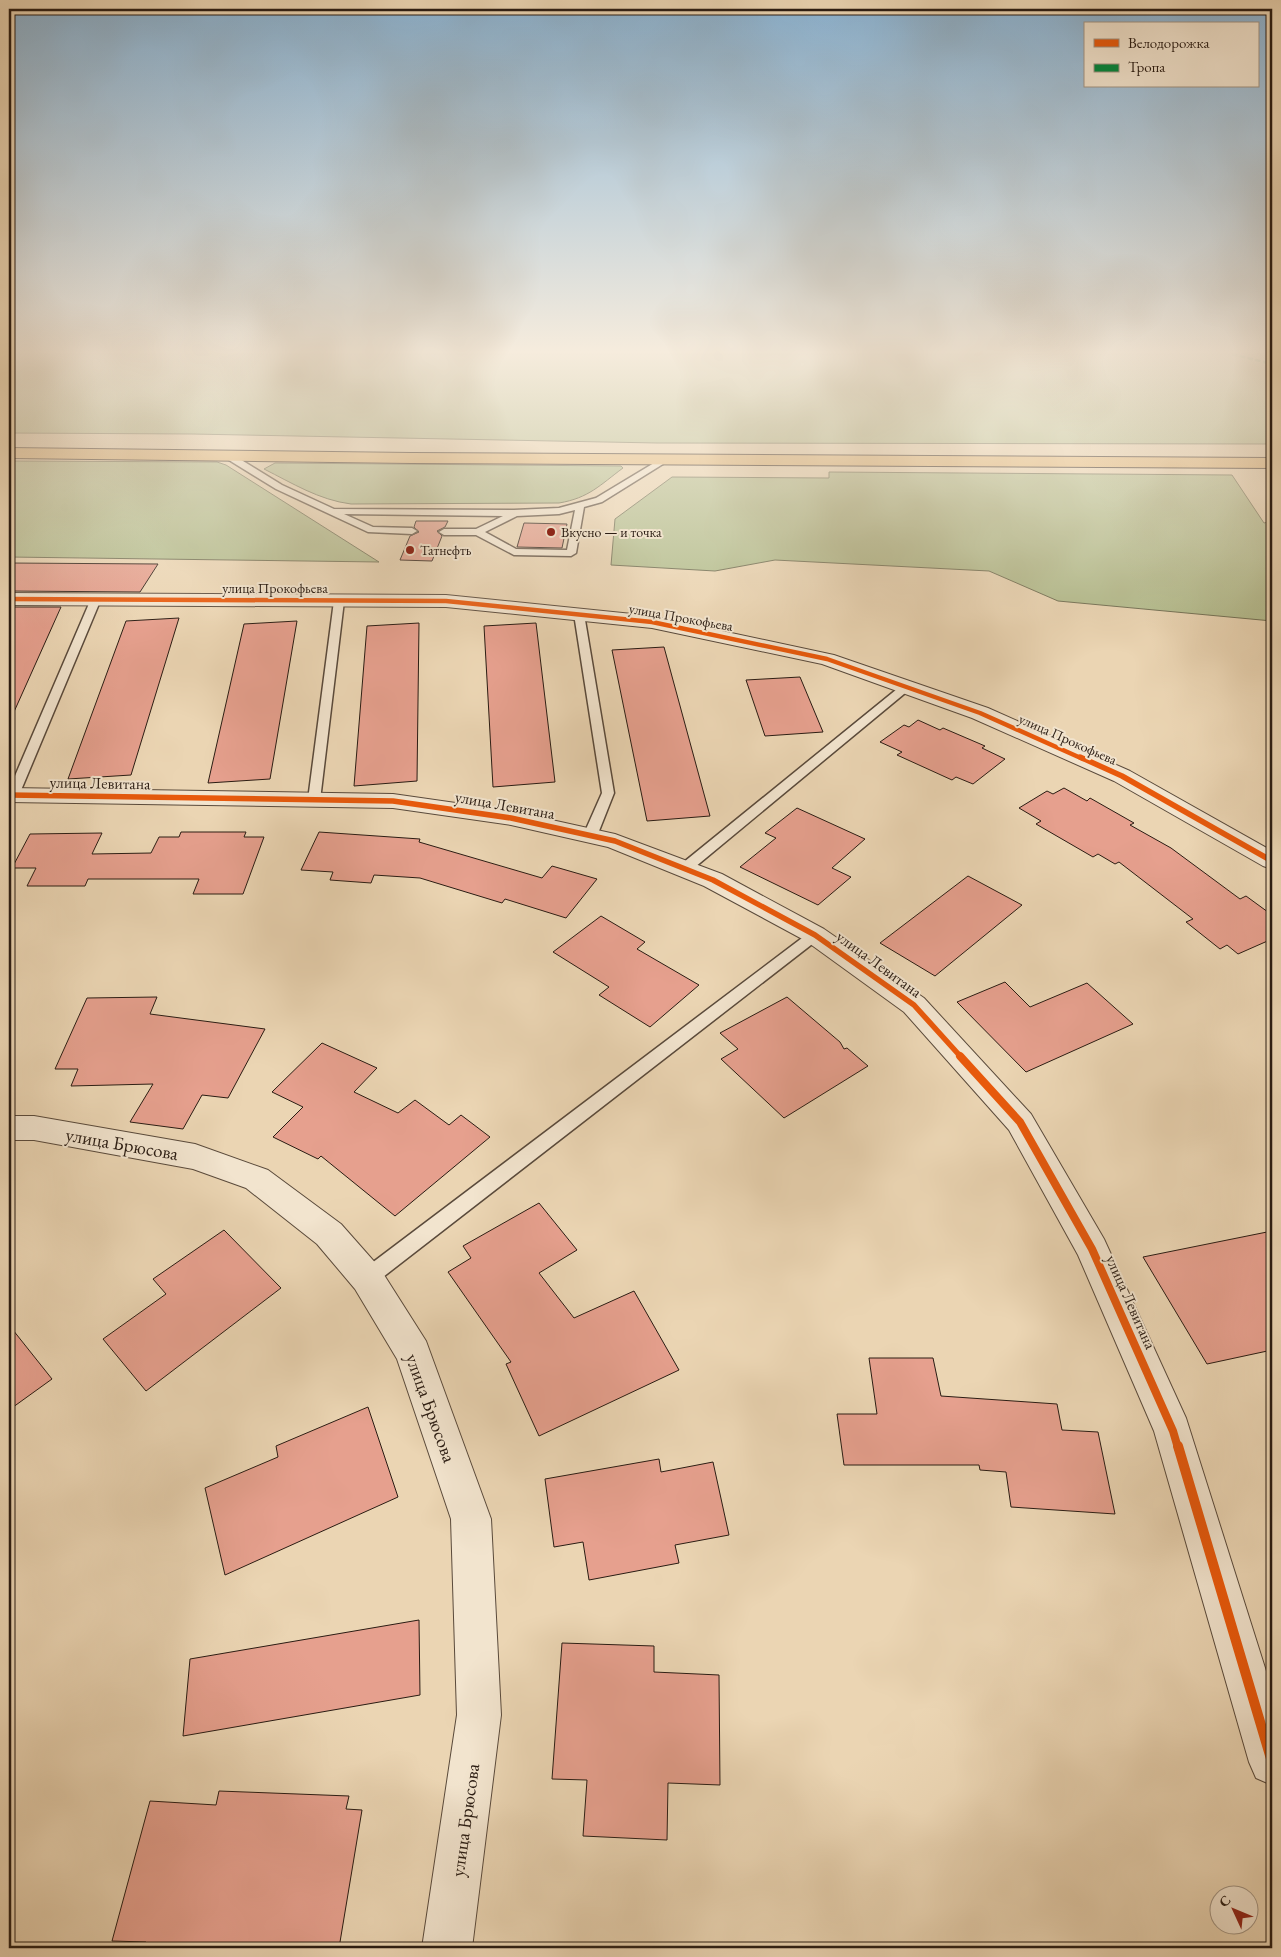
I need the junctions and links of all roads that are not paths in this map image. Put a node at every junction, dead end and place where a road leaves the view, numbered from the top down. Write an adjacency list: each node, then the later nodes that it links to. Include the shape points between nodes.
1 (177, 445): 3 (main road)
2 (9, 453): 4 (main road)
3 (1272, 454)
4 (227, 455): 5 (main road); 8 (lane, via 279,487)
5 (668, 459): 6 (main road); 7 (lane, via 600,500)
6 (1272, 463)
7 (580, 506): 9 (lane, via 559,511); 12 (lane, via 571,552 514,552)
8 (330, 511): 9 (lane); 10 (lane, via 371,530)
9 (515, 513): 12 (lane)
10 (412, 531)
11 (444, 532): 12 (lane)
12 (478, 532)
13 (96, 599): 14 (street, улица Прокофьева); 15 (street, улица Прокофьева); 18 (lane)
14 (9, 600)
15 (339, 601): 16 (street, улица Прокофьева, via 446,602); 19 (lane)
16 (579, 614): 17 (street, улица Прокофьева, via 652,622 827,659); 20 (lane, via 608,793)
17 (906, 686): 21 (street, улица Прокофьева, via 980,713 1122,776); 22 (lane)
18 (11, 795): 19 (street, улица Левитана)
19 (314, 800): 20 (street, улица Левитана, via 393,801 511,818)
20 (590, 836): 22 (street, улица Левитана, via 615,841)
21 (1272, 861)
22 (684, 868): 23 (street, улица Левитана)
23 (815, 934): 25 (lane); 26 (street, улица Левитана, via 914,1005 1020,1122 1092,1249 1173,1431)
24 (9, 1128): 25 (street, улица Брюсова, via 34,1128 195,1157 258,1179 329,1234)
25 (367, 1278): 27 (street, улица Брюсова, via 413,1353 471,1519 479,1715)
26 (1272, 1762)
27 (447, 1948)

